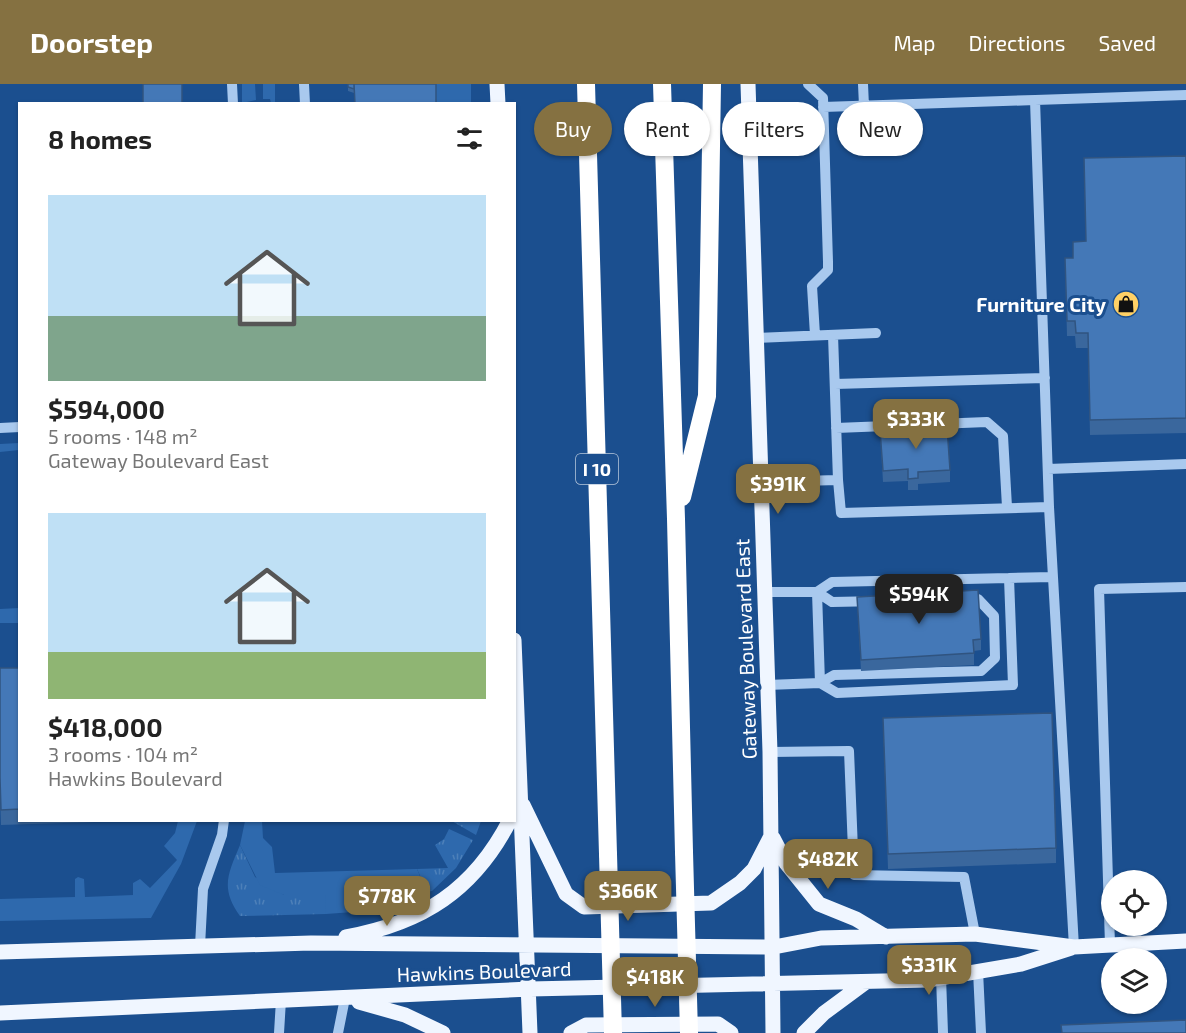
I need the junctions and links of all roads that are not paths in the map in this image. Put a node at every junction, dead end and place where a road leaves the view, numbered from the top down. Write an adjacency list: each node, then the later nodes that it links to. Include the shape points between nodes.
1 (232, 84): 12 (lane)
2 (304, 84): 13 (lane)
3 (497, 84): 14 (main road)
4 (586, 84): 71 (highway, I 10, bridge)
5 (662, 84): 34 (highway)
6 (712, 84): 34 (highway, via 707,396)
7 (748, 84): 22 (main road, Gateway Boulevard East)
8 (808, 84): 15 (lane)
9 (863, 84): 16 (lane)
10 (1186, 95): 11 (lane)
11 (1035, 100): 17 (lane); 23 (lane)
12 (233, 102)
13 (305, 102)
14 (498, 102)
15 (823, 102)
16 (864, 102)
17 (923, 104)
18 (825, 156): 20 (lane, via 828,270 812,286)
19 (876, 333): 21 (lane)
20 (815, 335): 21 (lane); 22 (lane)
21 (833, 335): 24 (lane)
22 (756, 338): 31 (main road, Gateway Boulevard East)
23 (1045, 378): 24 (lane); 29 (lane)
24 (835, 384): 27 (lane)
25 (18, 427): 26 (lane)
26 (0, 428)
27 (836, 428): 30 (lane); 32 (lane, via 987,422 1003,436)
28 (1186, 464): 29 (lane)
29 (1048, 469): 33 (lane)
30 (838, 480): 31 (lane); 32 (lane, via 841,513)
31 (761, 482): 38 (main road, Gateway Boulevard East)
32 (1006, 507): 33 (lane)
33 (1049, 507): 35 (lane)
34 (676, 519): 72 (highway, bridge)
35 (1053, 577): 36 (lane); 56 (lane)
36 (1009, 578): 39 (lane, via 832,582); 40 (lane, via 1013,685 837,693)
37 (1186, 587): 53 (lane, via 1099,589)
38 (764, 592): 39 (lane); 41 (main road, Gateway Boulevard East)
39 (817, 592): 40 (lane); 40 (lane, via 832,602 978,598 994,616 995,658 981,671 834,675)
40 (820, 683): 41 (lane)
41 (767, 685): 43 (main road, Gateway Boulevard East)
42 (516, 749): 44 (main road)
43 (770, 752): 47 (main road, Gateway Boulevard East); 48 (lane, via 849,752 854,875 964,877)
44 (517, 803): 47 (main road, via 566,894 584,907 711,903 740,884 754,869); 51 (main road)
45 (224, 822): 54 (lane, via 203,889)
46 (509, 822): 52 (main road, via 480,868 460,890 436,906 391,926)
47 (771, 836): 49 (main road, via 786,863 819,904); 55 (main road, Gateway Boulevard East)
48 (975, 934): 49 (main road, Hawkins Boulevard); 56 (main road, Hawkins Boulevard)
49 (886, 937): 55 (main road, Hawkins Boulevard, via 821,938)
50 (1186, 941): 53 (main road, Hawkins Boulevard)
51 (526, 943): 52 (main road, Hawkins Boulevard); 55 (main road, Hawkins Boulevard); 62 (main road)
52 (311, 944): 54 (main road, Hawkins Boulevard)
53 (1110, 945): 56 (main road, Hawkins Boulevard)
54 (200, 946): 57 (main road, Hawkins Boulevard)
55 (774, 947): 61 (main road, Gateway Boulevard East)
56 (1074, 947): 58 (main road, Hawkins Boulevard, via 1021,964)
57 (0, 952)
58 (978, 971): 59 (main road, Hawkins Boulevard); 77 (lane)
59 (941, 977): 60 (main road, Hawkins Boulevard); 76 (lane)
60 (867, 982): 61 (main road, Hawkins Boulevard); 75 (main road)
61 (773, 984): 62 (main road, Hawkins Boulevard); 74 (main road, Gateway Boulevard East)
62 (530, 989): 63 (main road, Hawkins Boulevard); 69 (main road)
63 (345, 998): 64 (main road, Hawkins Boulevard); 67 (lane); 68 (main road, via 405,1015)
64 (281, 1000): 65 (main road, Hawkins Boulevard); 66 (lane)
65 (0, 1013)
66 (279, 1033)
67 (338, 1033)
68 (443, 1033)
69 (530, 1033)
70 (571, 1033): 73 (main road, via 586,1025 718,1024)
71 (613, 1033)
72 (689, 1033)
73 (731, 1033)
74 (773, 1033)
75 (804, 1033)
76 (943, 1033)
77 (981, 1033)

